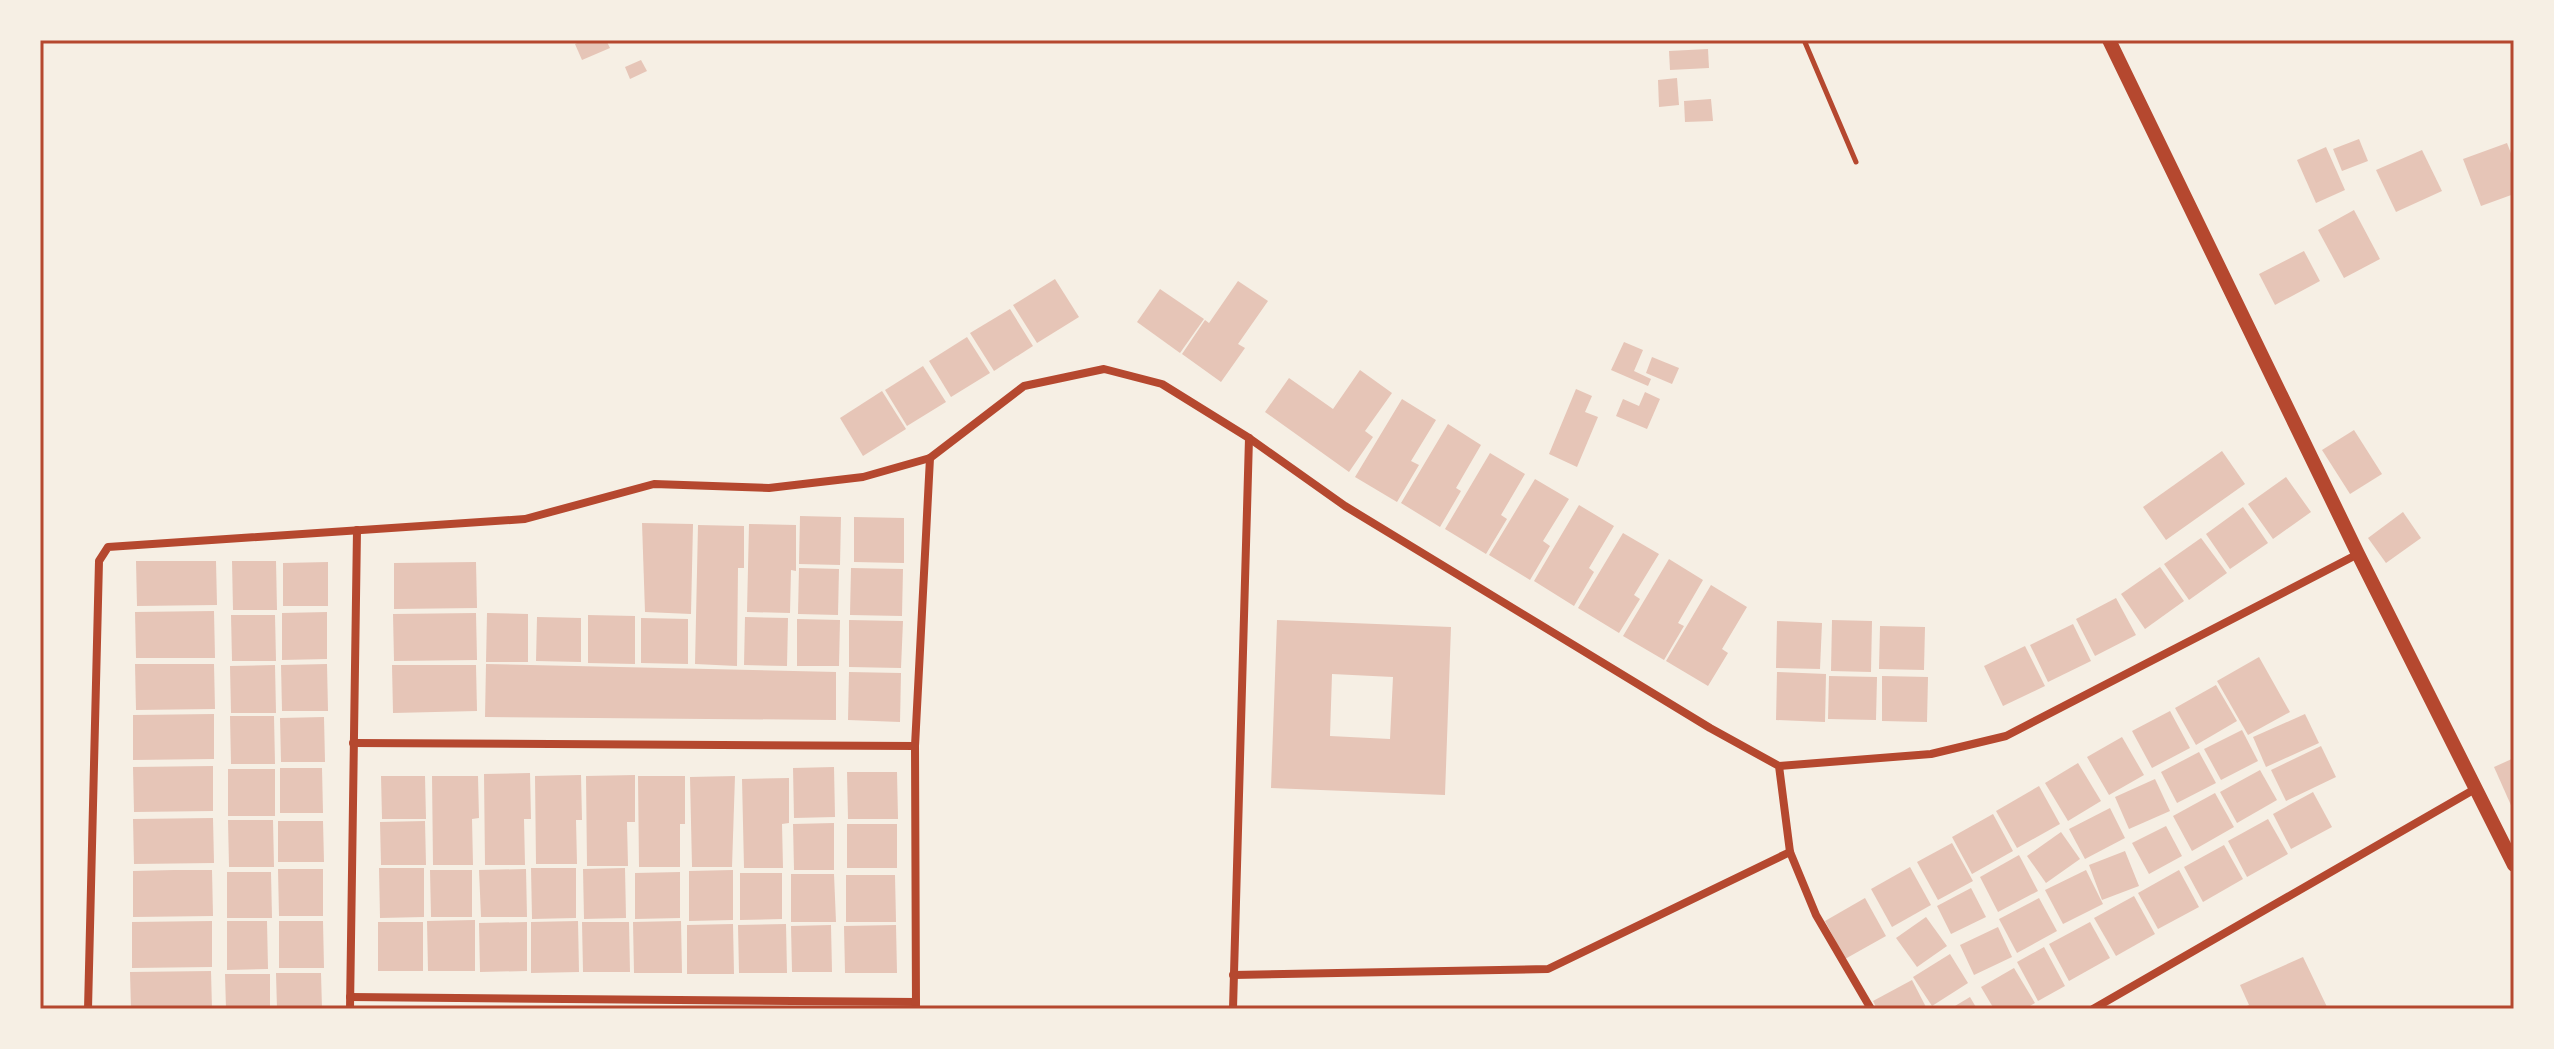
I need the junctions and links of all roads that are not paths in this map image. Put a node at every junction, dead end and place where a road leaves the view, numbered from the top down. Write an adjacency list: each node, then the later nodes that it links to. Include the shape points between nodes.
1 (2109, 40): 5 (street)
2 (1249, 438): 3 (street, via 1162,384 1104,369 1024,386); 8 (street, via 1345,506); 12 (street)
3 (930, 458): 4 (street, via 863,477 769,488 654,484 525,519); 7 (street)
4 (357, 530): 6 (street); 15 (street, via 108,547 99,561)
5 (2358, 554): 8 (street, via 2006,736 1931,754); 9 (street)
6 (353, 743): 7 (street); 13 (street)
7 (915, 746): 14 (street)
8 (1779, 766): 10 (street)
9 (2475, 789): 11 (street); 19 (street)
10 (1790, 852): 12 (street, via 1548,969); 18 (street, via 1816,915)
11 (2514, 865)
12 (1233, 975): 17 (street)
13 (350, 997): 14 (street); 16 (street)
14 (916, 1006)
15 (88, 1009)
16 (350, 1009)
17 (1233, 1009)
18 (1871, 1009)
19 (2093, 1009)

